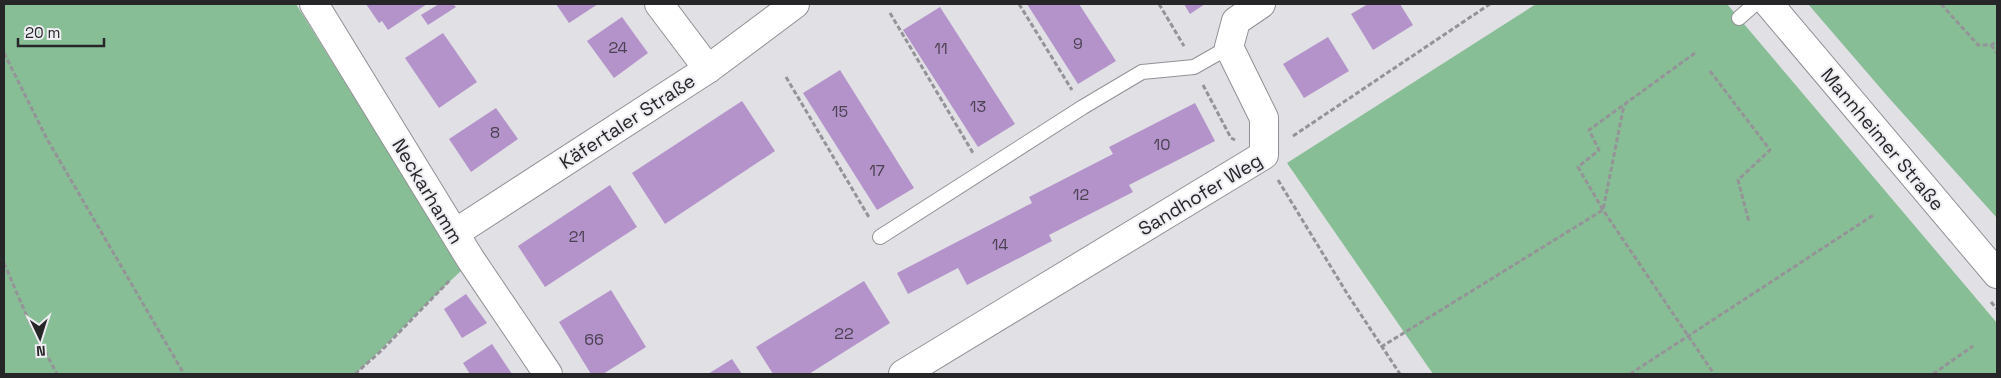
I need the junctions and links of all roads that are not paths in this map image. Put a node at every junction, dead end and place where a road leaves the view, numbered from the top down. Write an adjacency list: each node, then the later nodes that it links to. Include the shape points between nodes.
1 (314, 4): 10 (street, Neckarhamm)
2 (659, 4): 9 (street)
3 (794, 4): 9 (street, Käfertaler Straße)
4 (1261, 4): 8 (street, via 1236,21)
5 (1755, 4): 7 (lane)
6 (1769, 4): 12 (street, Mannheimer Straße)
7 (1739, 18)
8 (1229, 47): 11 (lane, via 1194,67 1142,72); 14 (street, Sandhofer Weg, via 1264,118 1264,156)
9 (708, 69): 10 (street, Käfertaler Straße)
10 (454, 233): 13 (street, Neckarhamm)
11 (880, 237)
12 (1997, 274)
13 (548, 374)
14 (903, 374)

